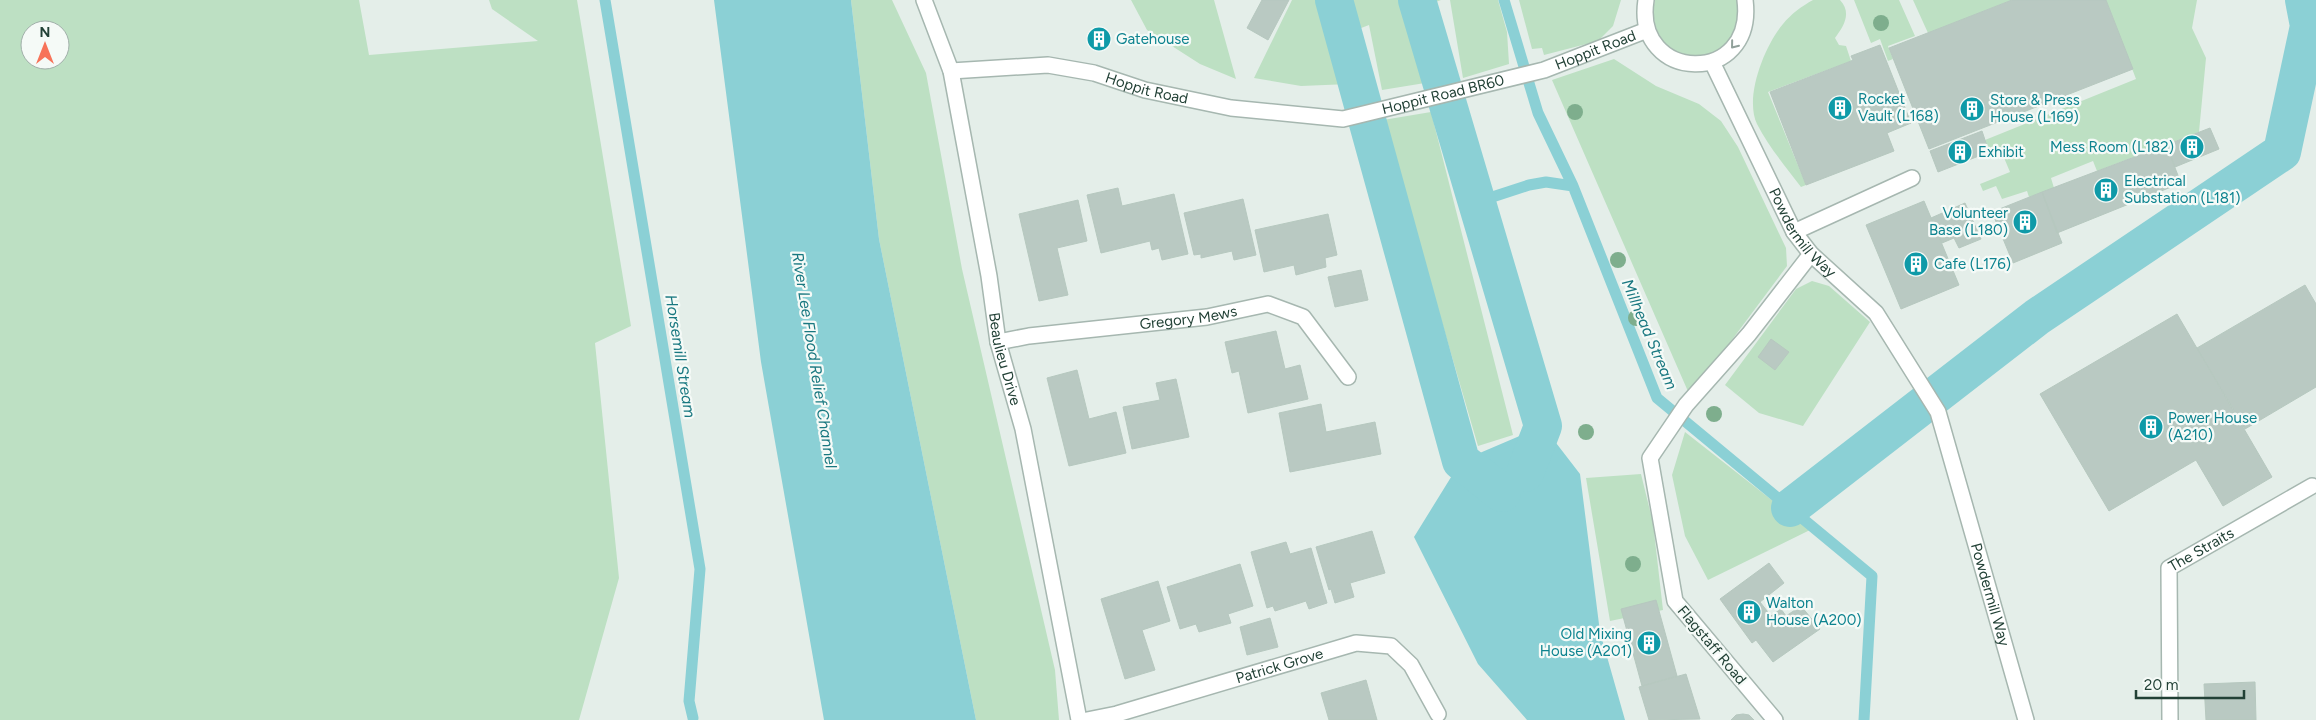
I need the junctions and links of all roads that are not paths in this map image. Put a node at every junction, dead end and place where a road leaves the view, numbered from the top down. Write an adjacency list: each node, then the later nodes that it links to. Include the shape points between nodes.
1 (924, 0): 7 (street, Beaulieu Drive)
2 (1646, 0): 4 (street)
3 (1745, 0): 5 (street, one-way to 5, via 1747,15 1740,37 1726,55)
4 (1647, 30): 5 (street, via 1660,50 1680,62 1696,65); 6 (street, Hoppit Road)
5 (1712, 62): 10 (street, Powdermill Way)
6 (1544, 70): 8 (street, Hoppit Road BR60)
7 (951, 71): 8 (street, Hoppit Road, via 1048,65 1094,73 1145,90 1231,108); 12 (street, Beaulieu Drive)
8 (1343, 119)
9 (1912, 178): 10 (street)
10 (1794, 232): 11 (street, Powdermill Way)
11 (1811, 254): 18 (street, Flagstaff Road, via 1749,334 1686,405 1650,458 1675,601); 19 (street, Powdermill Way, via 1876,313 1938,412)
12 (998, 342): 13 (street, Gregory Mews, via 1207,318 1268,304 1304,317); 16 (street, Beaulieu Drive, via 1023,429)
13 (1348, 377)
14 (2312, 486): 20 (street, The Straits, via 2169,568)
15 (1438, 714): 17 (street, Patrick Grove, via 1411,665 1391,646 1356,643)
16 (1079, 720)
17 (1087, 720)
18 (1775, 720)
19 (2026, 720)
20 (2170, 720)

